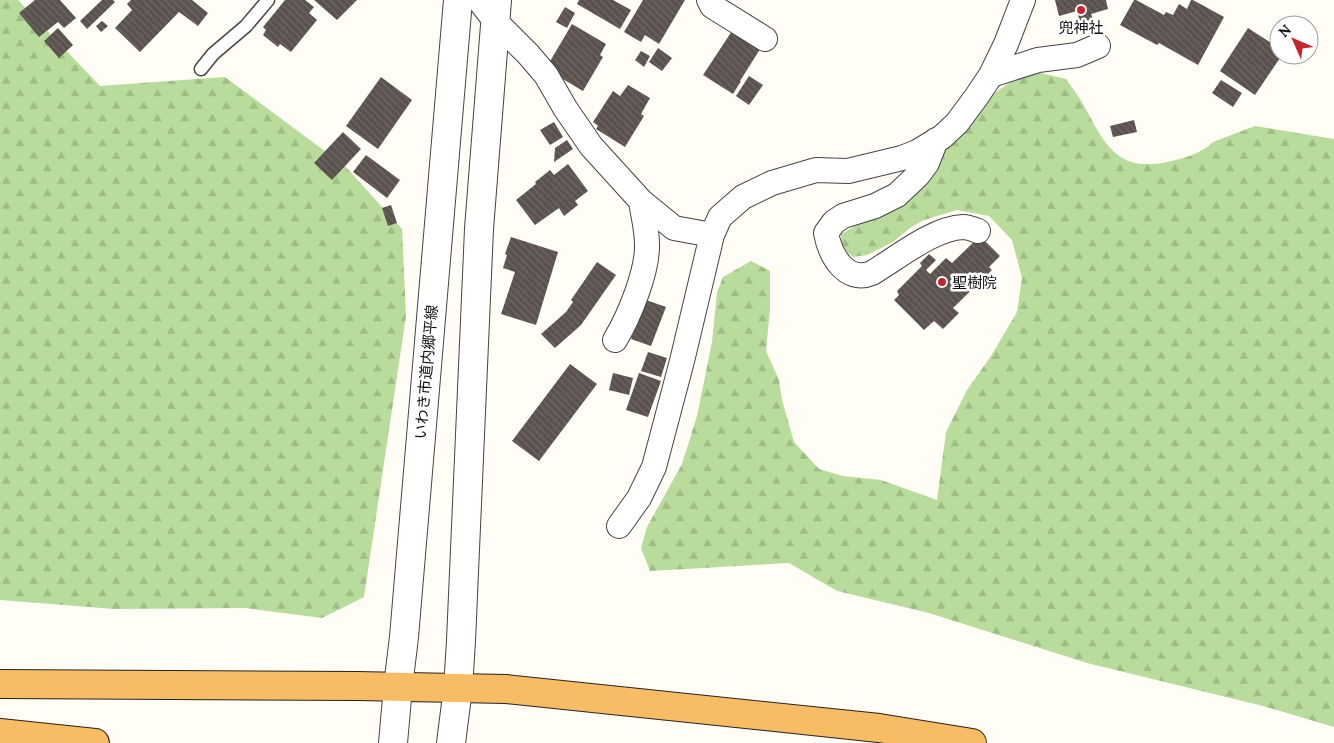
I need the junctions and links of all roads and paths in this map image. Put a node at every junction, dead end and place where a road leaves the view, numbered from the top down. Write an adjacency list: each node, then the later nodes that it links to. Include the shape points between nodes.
1 (268, 0): 9 (lane)
2 (458, 0): 18 (street, いわき市道内郷平線)
3 (479, 0): 6 (street)
4 (709, 0): 7 (street, via 712,6)
5 (1023, 0): 10 (street)
6 (496, 11): 12 (street, via 546,75 591,146); 19 (street, via 478,229)
7 (765, 39)
8 (1098, 46): 10 (street, via 1077,55 1038,60)
9 (201, 69)
10 (991, 75): 11 (street, via 957,123)
11 (936, 140): 13 (street, via 918,175 897,195 834,222 826,233 830,247 844,270 866,276 935,234 965,227); 14 (street, via 902,158 848,171 816,170 772,183 744,197 720,217)
12 (641, 201): 14 (street, via 674,228); 15 (street, via 648,244 644,268 639,288)
13 (978, 231)
14 (712, 235): 16 (street, via 654,467 639,498)
15 (615, 340)
16 (619, 526)
17 (0, 684): 18 (highway)
18 (398, 687): 19 (highway); 22 (street, いわき市道内郷平線)
19 (458, 688): 23 (street); 24 (highway, via 506,689 781,717)
20 (0, 733): 21 (highway)
21 (95, 743)
22 (393, 743)
23 (451, 743)
24 (972, 743)

